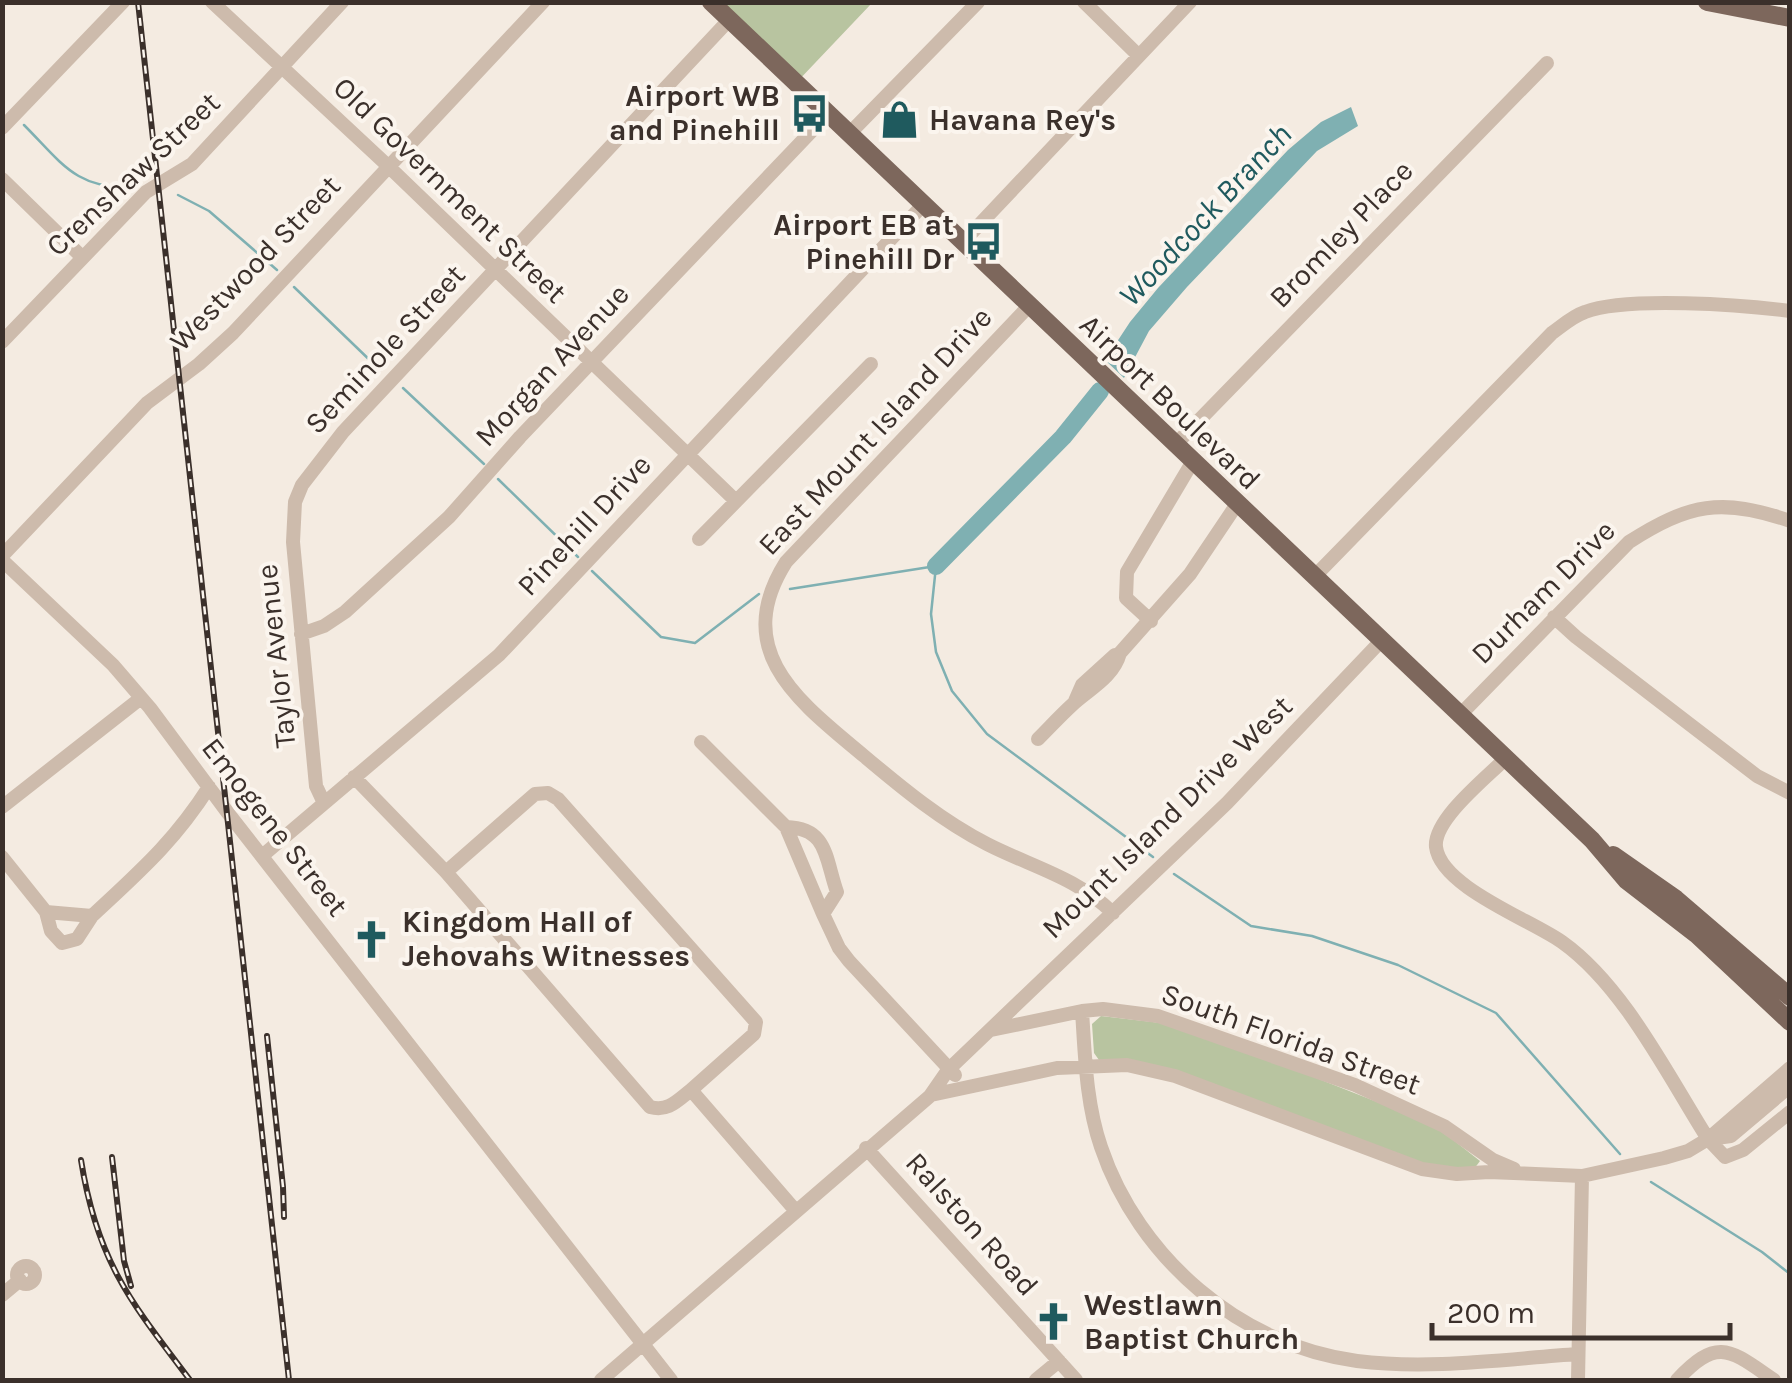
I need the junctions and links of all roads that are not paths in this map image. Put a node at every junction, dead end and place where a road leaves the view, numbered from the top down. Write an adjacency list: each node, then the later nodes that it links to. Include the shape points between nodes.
1 (123, 2): 16 (street)
2 (212, 2): 14 (street, Old Government Street)
3 (342, 2): 14 (street, Crenshaw Street)
4 (543, 2): 18 (street, Westwood Street)
5 (710, 2): 11 (main road, Airport Boulevard)
6 (978, 2): 17 (street)
7 (1084, 2): 12 (street)
8 (1190, 2): 12 (street)
9 (1707, 2): 10 (main road)
10 (1790, 18)
11 (729, 20): 15 (main road, Airport Boulevard); 23 (street, Seminole Street)
12 (1138, 55): 21 (street)
13 (1547, 63): 29 (street, Bromley Place)
14 (281, 68): 18 (street, Old Government Street); 22 (street, Crenshaw Street, via 192,164 146,192)
15 (828, 114): 17 (main road, Airport Boulevard); 27 (street, Morgan Avenue)
16 (2, 128)
17 (849, 134): 20 (main road, Airport Boulevard)
18 (387, 166): 23 (street, Old Government Street); 37 (street, Westwood Street, via 234,333 147,403)
19 (2, 180): 22 (street)
20 (923, 205): 21 (main road, Airport Boulevard); 30 (street, Pinehill Drive)
21 (962, 243): 24 (main road, Airport Boulevard)
22 (82, 258): 26 (street, Crenshaw Street)
23 (496, 271): 27 (street, Old Government Street); 32 (street, Seminole Street, via 343,432)
24 (1029, 306): 29 (main road, Airport Boulevard); 59 (street, East Mount Island Drive, via 786,562 767,608 772,658 804,705 904,789 988,844 1070,879)
25 (1790, 310): 38 (street, via 1708,305 1587,311 1552,333)
26 (2, 342)
27 (591, 363): 30 (street, Old Government Street); 41 (street, Morgan Avenue, via 405,560 345,612)
28 (871, 364): 33 (street)
29 (1175, 444): 31 (main road, Airport Boulevard)
30 (687, 456): 33 (street, Old Government Street); 48 (street, Pinehill Drive, via 499,655)
31 (1192, 461): 34 (main road, Airport Boulevard); 40 (street, via 1127,572 1126,598)
32 (294, 502): 41 (street, Taylor Avenue)
33 (736, 502): 36 (street)
34 (1237, 504): 38 (main road, Airport Boulevard); 40 (street)
35 (1790, 521): 39 (street, Durham Drive, via 1727,507 1679,514 1629,542)
36 (699, 539)
37 (2, 558): 43 (street, Emogene Street)
38 (1314, 577): 42 (main road, Airport Boulevard)
39 (1554, 617): 44 (street, Durham Drive); 50 (street, via 1757,776)
40 (1151, 621): 45 (street, via 1089,694)
41 (301, 634): 51 (street, Taylor Avenue, via 316,786)
42 (1381, 641): 44 (main road, Airport Boulevard); 59 (street, Mount Island Drive West)
43 (141, 698): 49 (street, Emogene Street); 52 (street)
44 (1459, 716): 47 (main road, Airport Boulevard)
45 (1038, 739)
46 (701, 742): 53 (street)
47 (1505, 759): 54 (main road, Airport Boulevard); 74 (street, via 1440,825 1436,850 1445,868 1470,890 1564,943 1588,966 1614,994)
48 (354, 777): 51 (street, Pinehill Drive); 57 (street)
49 (209, 787): 55 (street, Emogene Street); 61 (street, via 184,826)
50 (1790, 793)
51 (324, 803): 55 (street, Pinehill Drive)
52 (2, 807)
53 (786, 827): 60 (street); 60 (street, via 818,836 836,892)
54 (1592, 840): 62 (main road, Airport Boulevard, via 1676,899); 64 (main road, Airport Boulevard, via 1626,880)
55 (262, 856): 81 (street, Emogene Street)
56 (2, 857): 58 (street)
57 (446, 872): 71 (street, via 650,1107 671,1106); 71 (street, via 535,794 558,799 756,1022 754,1034)
58 (46, 912): 61 (street); 61 (street, via 62,943 76,939)
59 (1113, 912): 65 (street, Mount Island Drive West)
60 (824, 914): 68 (street, via 849,962)
61 (92, 916)
62 (1790, 997)
63 (1082, 1011): 65 (street, South Florida Street); 66 (street); 76 (street, South Florida Street, via 1158,1016 1331,1076 1444,1126)
64 (1790, 1022)
65 (990, 1030): 68 (street, South Florida Street)
66 (1086, 1065): 69 (street, South Florida Street); 76 (street, South Florida Street, via 1175,1076 1422,1170); 82 (street, via 1100,1145 1136,1219 1167,1260 1237,1317 1318,1354 1357,1360)
67 (1790, 1068): 74 (street, South Florida Street)
68 (948, 1070): 69 (street); 72 (street, South Florida Street)
69 (966, 1086): 72 (street, South Florida Street)
70 (1790, 1086): 74 (street, South Florida Street, via 1732,1136)
71 (691, 1090): 78 (street)
72 (930, 1096): 75 (street, South Florida Street)
73 (1790, 1112): 74 (street, via 1733,1155 1724,1157)
74 (1708, 1139): 77 (street, South Florida Street, via 1688,1151)
75 (866, 1148): 78 (street, South Florida Street); 83 (street, Ralston Road)
76 (1529, 1175): 77 (street, South Florida Street)
77 (1582, 1176): 82 (street)
78 (795, 1210): 81 (street, South Florida Street)
79 (20, 1280): 80 (street)
80 (2, 1295)
81 (642, 1344): 85 (street, South Florida Street); 86 (street, Emogene Street)
82 (1578, 1354): 84 (street)
83 (1059, 1361): 87 (street); 88 (street, Ralston Road)
84 (1578, 1379)
85 (601, 1380)
86 (671, 1380)
87 (1036, 1380)
88 (1076, 1380)
89 (1676, 1380): 90 (street, via 1714,1350 1735,1353)
90 (1774, 1380)

